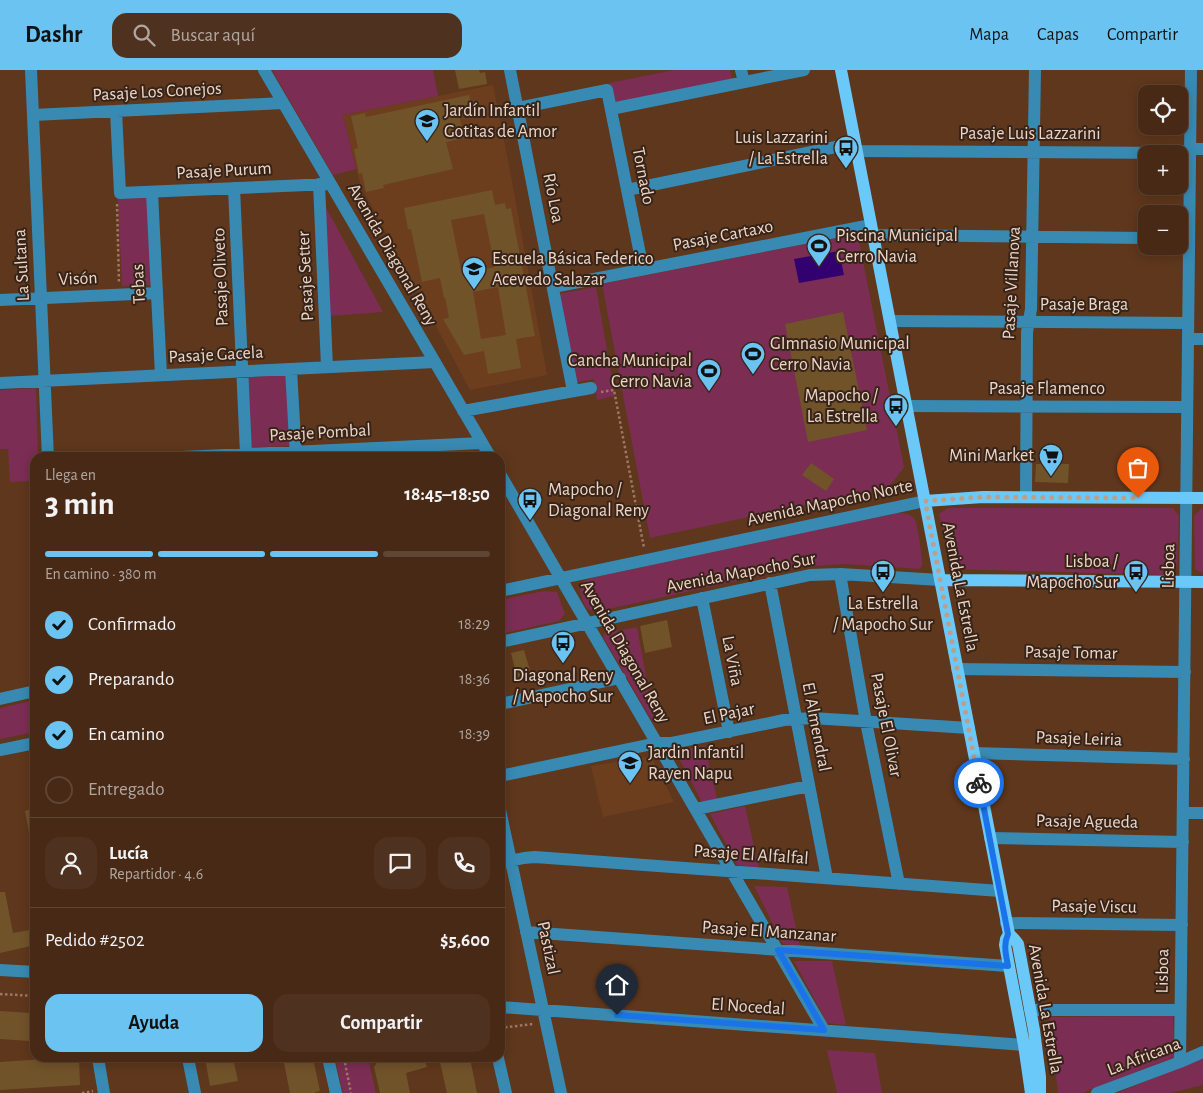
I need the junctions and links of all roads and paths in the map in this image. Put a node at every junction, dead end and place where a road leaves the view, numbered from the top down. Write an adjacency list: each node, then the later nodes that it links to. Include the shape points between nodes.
1 (31, 70): 13 (street, La Sultana)
2 (264, 70): 9 (street, Avenida Diagonal Reny)
3 (510, 70): 10 (street, Río Loa)
4 (804, 70): 8 (street)
5 (841, 70): 14 (main road, Avenida La Estrella)
6 (1035, 70): 16 (street, Pasaje Villanova)
7 (1191, 70): 15 (street, Lisboa)
8 (742, 76): 11 (street)
9 (283, 103): 12 (street, Pasaje Los Conejos); 17 (street, Avenida Diagonal Reny)
10 (518, 108): 11 (street, Tornado, via 607,90); 28 (street, Río Loa)
11 (611, 109): 19 (street, Tornado)
12 (116, 111): 13 (street, Pasaje Los Conejos); 21 (street)
13 (33, 115): 31 (street, La Sultana)
14 (856, 147): 16 (street, Pasaje Luis Lazzarini); 19 (street, Pasaje Luis Lazzarini); 23 (main road, Avenida La Estrella)
15 (1197, 149): 16 (street, Pasaje Luis Lazzarini, via 1177,153); 22 (street, Lisboa)
16 (1034, 152): 24 (street, Pasaje Villanova)
17 (324, 184): 18 (street, Pasaje Purum); 38 (street, Avenida Diagonal Reny); 39 (street, Pasaje Setter)
18 (234, 188): 20 (street, Pasaje Purum); 41 (street, Pasaje Oliveto)
19 (627, 190): 27 (street, Tornado)
20 (152, 192): 21 (street, Pasaje Purum); 29 (street, Tebas)
21 (120, 193): 30 (path, via 117,198)
22 (1188, 211)
23 (872, 230): 24 (street, Pasaje Cartaxo); 27 (street, Pasaje Cartaxo); 33 (main road, Avenida La Estrella)
24 (1032, 236): 25 (street, Pasaje Cartaxo); 34 (street, Pasaje Villanova)
25 (1138, 238)
26 (1185, 255): 35 (street, Lisboa)
27 (643, 269): 28 (street, Pasaje Cartaxo)
28 (553, 287): 46 (street, Río Loa)
29 (157, 293): 30 (street, Visón); 42 (street, Tebas)
30 (120, 295): 31 (street, Visón)
31 (41, 298): 32 (street, Visón); 43 (street, La Sultana)
32 (0, 300)
33 (890, 321): 34 (street, Pasaje Braga); 47 (main road, Avenida La Estrella)
34 (1029, 322): 35 (street, Pasaje Braga); 48 (street, Pasaje Villanova)
35 (1188, 323): 36 (street, Lisboa)
36 (1188, 339): 37 (street); 49 (street, Lisboa)
37 (1203, 339)
38 (435, 362): 39 (street, Pasaje Gacela); 50 (street, Avenida Diagonal Reny)
39 (327, 367): 40 (street, Pasaje Gacela)
40 (291, 369): 41 (street, Pasaje Gacela); 54 (street)
41 (242, 371): 42 (street, Pasaje Gacela); 53 (street, Pasaje Oliveto)
42 (161, 375): 43 (street, Pasaje Gacela)
43 (45, 380): 44 (street, Pasaje Gacela); 52 (street, La Sultana)
44 (0, 382)
45 (591, 388): 46 (street); 62 (path, via 592,393 614,390)
46 (573, 391): 50 (street)
47 (907, 406): 48 (street, Pasaje Flamenco); 61 (main road, Avenida La Estrella)
48 (1026, 406): 49 (street, Pasaje Flamenco); 58 (street, Pasaje Villanova)
49 (1187, 407): 59 (street, Lisboa)
50 (463, 411): 51 (street, Avenida Diagonal Reny)
51 (482, 442): 55 (street, Pasaje Pombal); 56 (street, Avenida Diagonal Reny)
52 (48, 452)
53 (246, 452)
54 (296, 452)
55 (379, 452)
56 (488, 452)
57 (505, 483): 64 (street, Avenida Diagonal Reny)
58 (1026, 497): 59 (main road, Avenida Mapocho Norte); 61 (main road, Avenida Mapocho Norte)
59 (1187, 498): 60 (main road, Avenida Mapocho Norte); 66 (street, Lisboa)
60 (1203, 498)
61 (925, 501): 62 (street, Avenida Mapocho Norte); 65 (main road, Avenida La Estrella)
62 (646, 560): 64 (street, Avenida Mapocho Norte)
63 (840, 574): 65 (street, Avenida Mapocho Sur); 68 (street, Avenida Mapocho Sur, via 810,575); 80 (street, Pasaje El Olivar)
64 (561, 578): 69 (street, Avenida Mapocho Norte); 71 (street, Avenida Diagonal Reny)
65 (940, 580): 66 (main road, Avenida Mapocho Sur); 73 (main road, Avenida La Estrella)
66 (1186, 582): 67 (main road, Avenida Mapocho Sur); 74 (street, Lisboa)
67 (1203, 582)
68 (770, 583): 70 (street, Avenida Mapocho Sur); 79 (street, El Almendral)
69 (505, 590)
70 (702, 598): 71 (street, Avenida Mapocho Sur); 82 (street, La Viña)
71 (588, 623): 72 (street, Avenida Mapocho Sur); 75 (street, Avenida Diagonal Reny)
72 (505, 641)
73 (957, 669): 74 (street, Pasaje Tomar); 81 (main road, Avenida La Estrella)
74 (1185, 672): 87 (street, Lisboa)
75 (620, 678): 78 (street); 83 (street, Avenida Diagonal Reny)
76 (30, 692): 77 (street)
77 (0, 699)
78 (505, 703)
79 (796, 718): 80 (street, El Pajar); 82 (street, El Pajar); 89 (street, El Almendral)
80 (866, 722): 81 (street, El Pajar); 98 (street, Pasaje El Olivar)
81 (969, 728): 86 (main road, Avenida La Estrella)
82 (729, 732): 83 (street, El Pajar)
83 (657, 743): 88 (street, El Pajar); 90 (street, Avenida Diagonal Reny)
84 (30, 744): 85 (street)
85 (0, 750)
86 (974, 753): 87 (street, Pasaje Leiria); 93 (main road, Avenida La Estrella)
87 (1184, 759): 91 (street, Lisboa)
88 (505, 775)
89 (809, 786): 90 (street); 97 (street, El Almendral)
90 (696, 809): 96 (street, Avenida Diagonal Reny)
91 (1183, 813): 92 (street); 94 (street, Lisboa)
92 (1203, 813)
93 (990, 838): 94 (street, Pasaje Agueda); 99 (main road, Avenida La Estrella)
94 (1182, 842): 100 (street, Lisboa)
95 (505, 862): 96 (street, Pasaje El Alfalfal, via 535,857); 102 (street, Pastizal)
96 (732, 872): 97 (street, Pasaje El Alfalfal); 103 (street, Avenida Diagonal Reny)
97 (827, 878): 98 (street, Pasaje El Alfalfal)
98 (899, 884): 99 (street, Pasaje El Alfalfal)
99 (1000, 891): 101 (main road, Avenida La Estrella)
100 (1182, 926): 101 (street, Pasaje Viscu); 112 (street, Lisboa)
101 (1008, 929): 104 (main road, Avenida La Estrella, via 1005,946); 111 (main road, Avenida La Estrella, via 1018,944)
102 (526, 932): 103 (street, Pasaje El Manzanar); 110 (street, Pastizal)
103 (778, 950): 104 (street, Pasaje El Manzanar); 113 (street, Avenida Diagonal Reny)
104 (1008, 966): 114 (main road, Avenida La Estrella)
105 (0, 970): 106 (street)
106 (30, 972)
107 (0, 994): 108 (path)
108 (30, 996)
109 (505, 1007): 110 (street, El Nocedal)
110 (543, 1010): 113 (street, El Nocedal); 127 (street, Pastizal)
111 (1030, 1010): 112 (street, La Africana); 129 (main road, Avenida La Estrella)
112 (1180, 1010): 121 (street, Lisboa)
113 (824, 1030): 114 (street, El Nocedal)
114 (1024, 1045): 128 (main road, Avenida La Estrella)
115 (1203, 1052): 121 (street, La Africana)
116 (99, 1062): 122 (street)
117 (189, 1062): 123 (street)
118 (329, 1062): 124 (street)
119 (345, 1062): 125 (path)
120 (499, 1062): 126 (street)
121 (1180, 1062): 130 (street, La Africana)
122 (104, 1093)
123 (195, 1093)
124 (336, 1093)
125 (351, 1093)
126 (506, 1093)
127 (561, 1093)
128 (1031, 1093)
129 (1040, 1093)
130 (1097, 1093)

